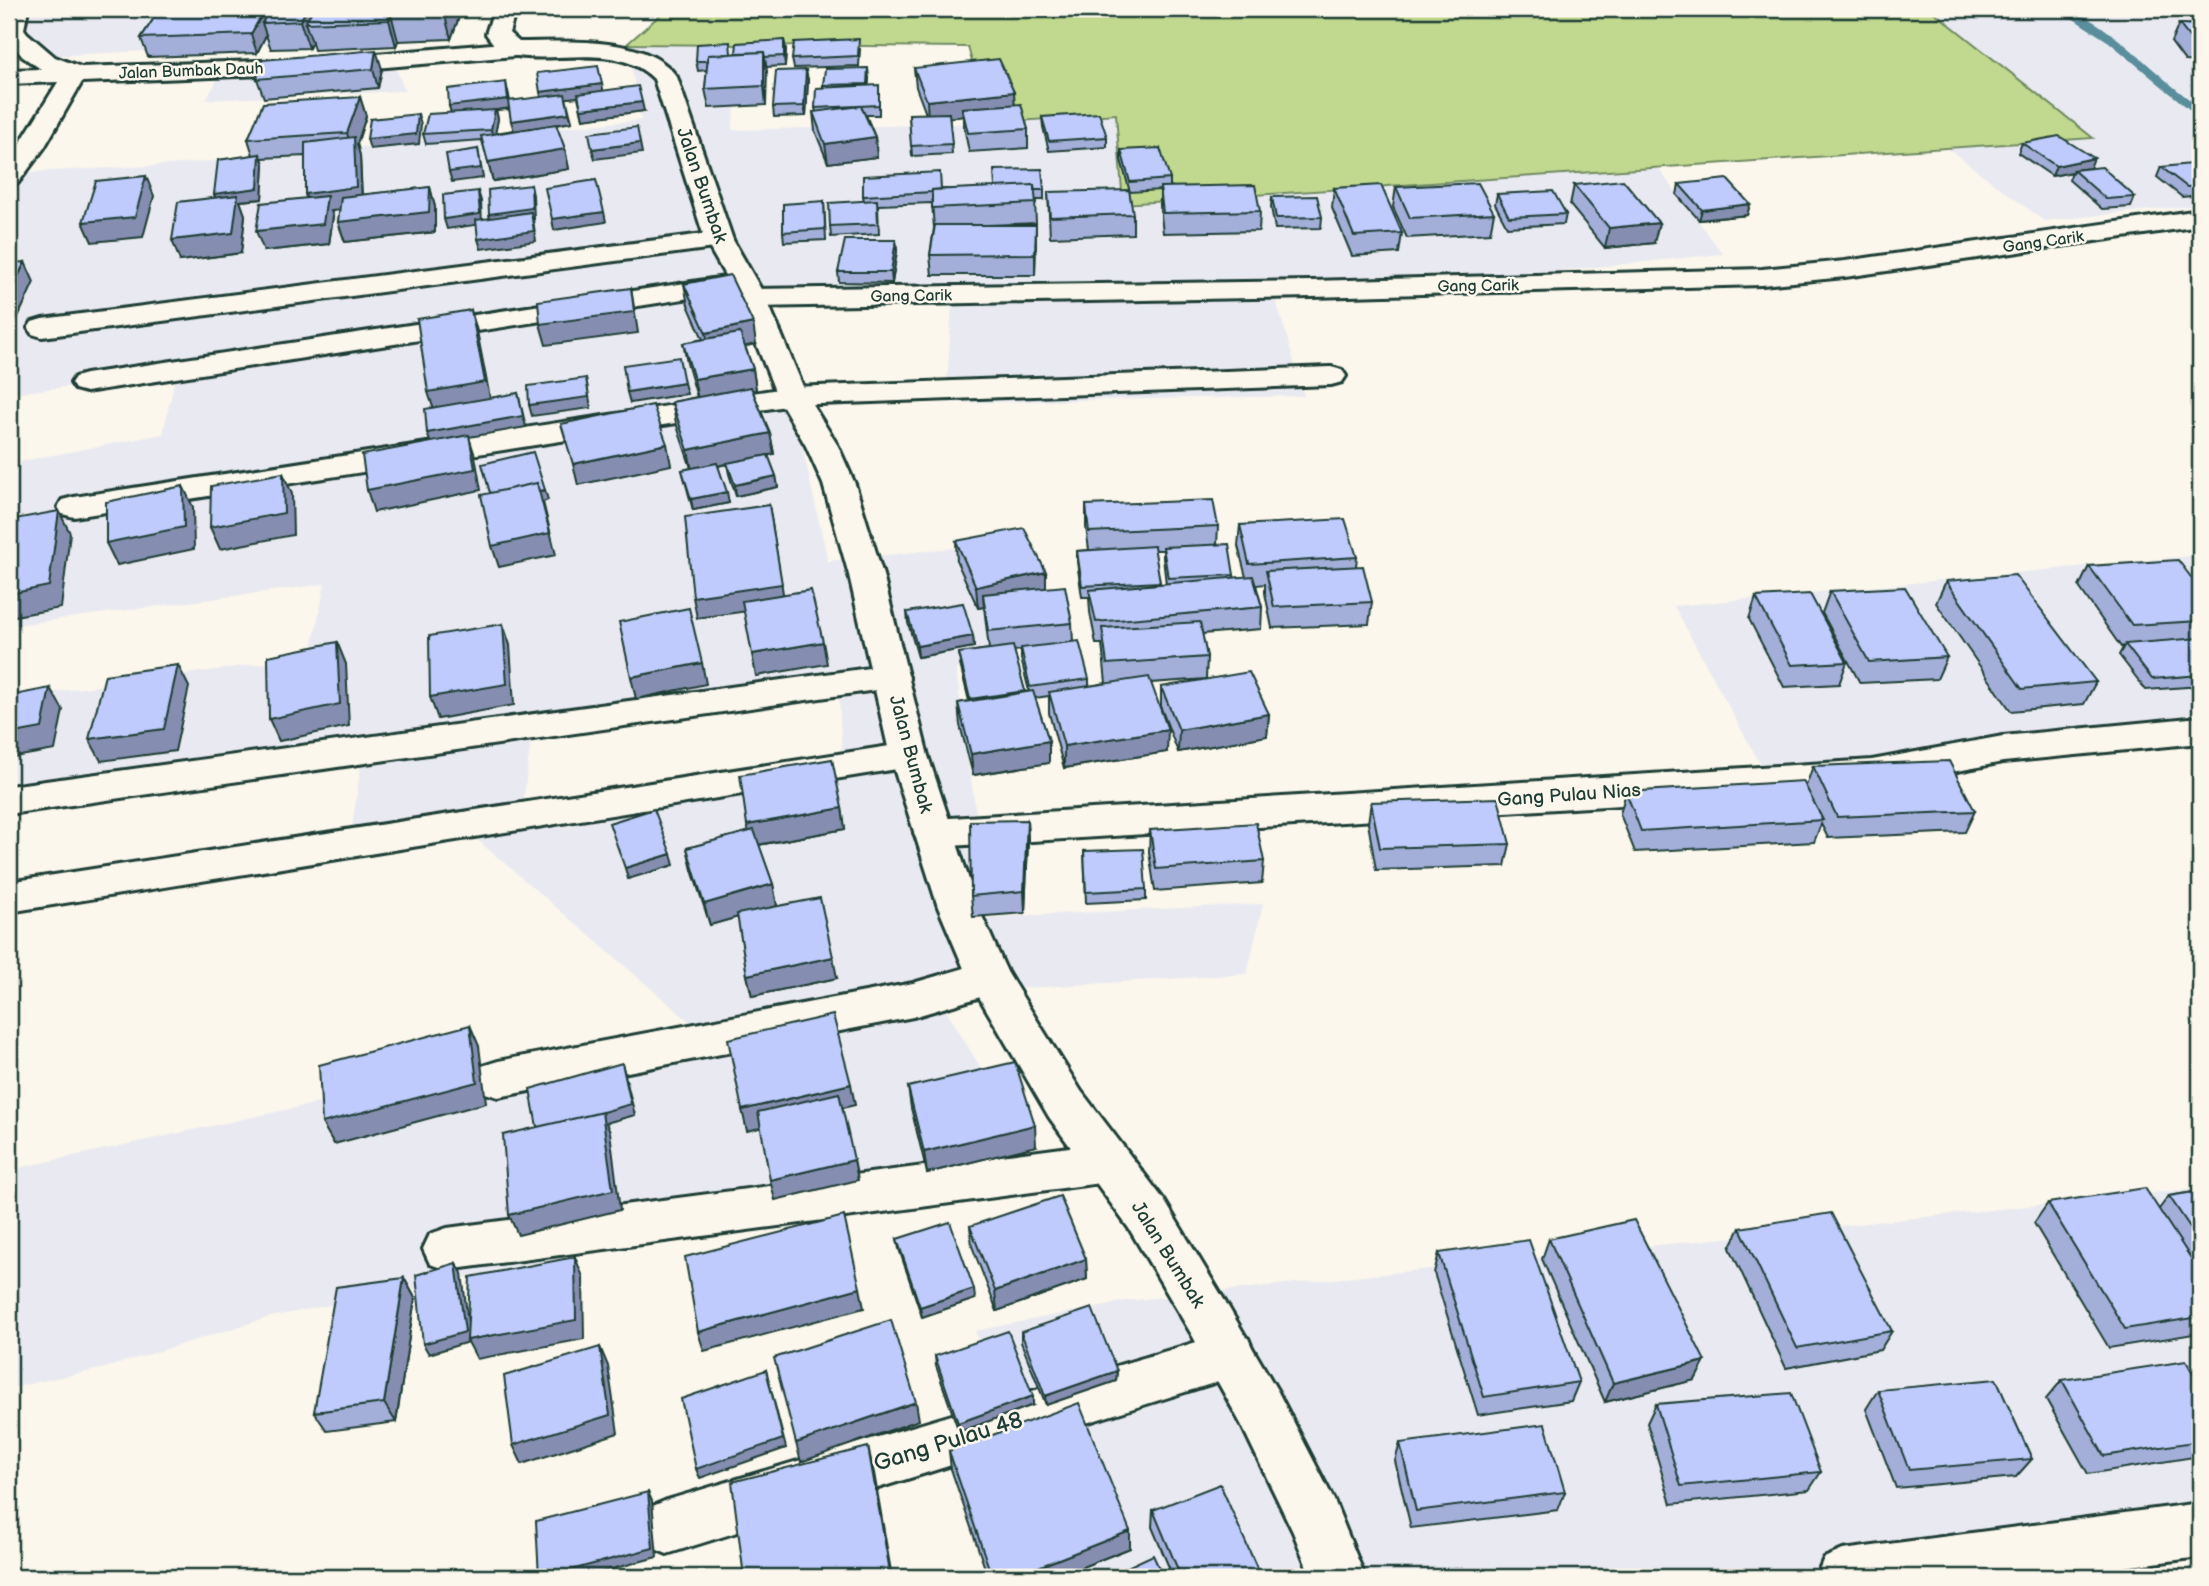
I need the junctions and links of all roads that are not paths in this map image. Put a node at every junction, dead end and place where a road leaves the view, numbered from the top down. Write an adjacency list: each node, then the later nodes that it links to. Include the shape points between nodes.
1 (17, 9): 4 (street, via 12,30 26,48 49,66)
2 (505, 9): 3 (street, via 497,34)
3 (515, 49): 4 (street, Jalan Bumbak Dauh, via 317,66); 8 (street, Jalan Bumbak, via 607,52 659,68 666,77)
4 (75, 73): 5 (street, Jalan Bumbak Dauh); 6 (street)
5 (9, 77)
6 (9, 178)
7 (2200, 218): 9 (street, Gang Carik, via 1762,277 1311,289)
8 (719, 240): 9 (street, Jalan Bumbak); 10 (street)
9 (748, 290): 12 (street, Gang Carik); 13 (street, Jalan Bumbak)
10 (42, 328)
11 (1331, 376): 13 (street)
12 (86, 383)
13 (792, 396): 14 (street); 15 (street, Jalan Bumbak, via 839,484)
14 (74, 507)
15 (891, 677): 17 (street, Jalan Bumbak); 18 (street)
16 (2200, 730): 19 (street, Gang Pulau Nias, via 2003,749 1872,774 1817,779)
17 (909, 756): 19 (street, Jalan Bumbak); 20 (street)
18 (9, 800)
19 (934, 834): 21 (street, Jalan Bumbak)
20 (9, 897)
21 (989, 978): 22 (street, via 913,1000); 23 (street, Jalan Bumbak, via 1065,1104)
22 (498, 1079)
23 (1108, 1163): 24 (street); 25 (street, Jalan Bumbak, via 1147,1215)
24 (447, 1250)
25 (1230, 1355): 26 (street, Gang Pulau 48); 28 (street, Jalan Bumbak, via 1315,1519)
26 (667, 1527)
27 (2200, 1530): 29 (street)
28 (1338, 1577)
29 (1843, 1577)

